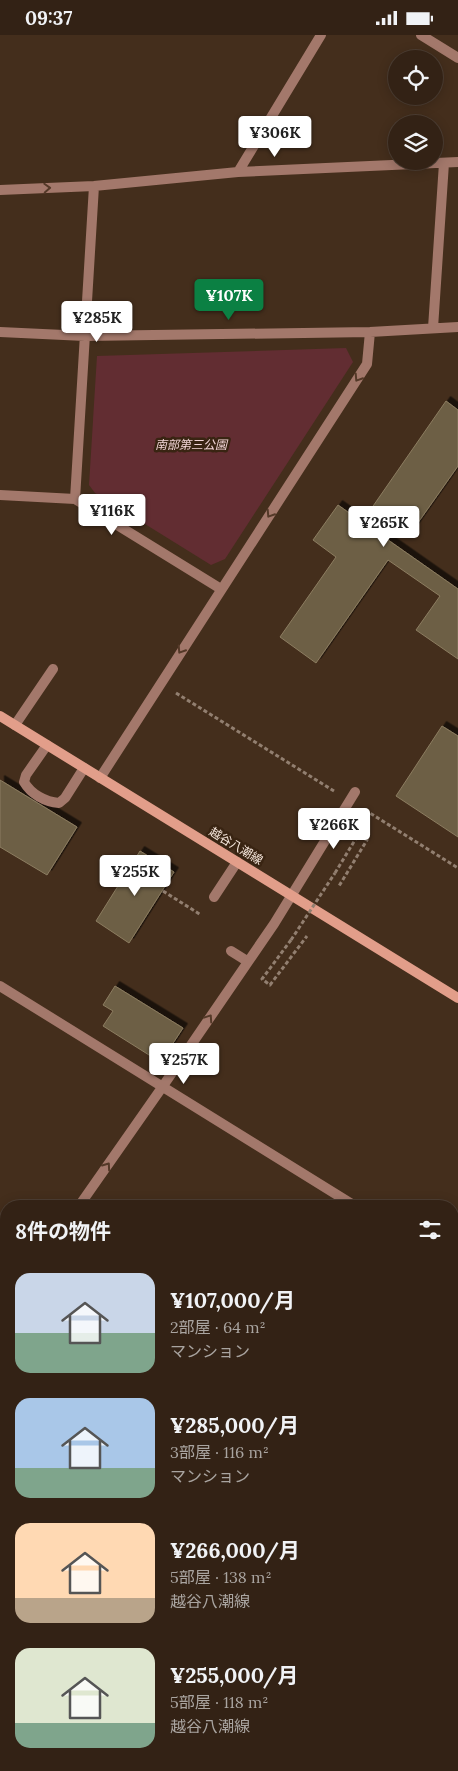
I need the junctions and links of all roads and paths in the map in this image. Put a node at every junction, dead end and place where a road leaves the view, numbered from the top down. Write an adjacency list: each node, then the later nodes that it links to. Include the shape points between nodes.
1 (321, 35): 6 (street)
2 (421, 35): 3 (street)
3 (458, 58)
4 (458, 162): 5 (street)
5 (444, 163): 6 (street); 10 (street)
6 (238, 172): 7 (street)
7 (94, 185): 8 (street, one-way to 7); 13 (street)
8 (0, 190)
9 (458, 327): 10 (street)
10 (433, 328): 12 (street)
11 (0, 332): 13 (street)
12 (370, 332): 13 (street); 16 (street, one-way to 16, via 368,363)
13 (85, 336): 15 (street)
14 (0, 495): 15 (street)
15 (75, 499): 16 (street, via 137,542)
16 (221, 589): 18 (street, one-way to 18)
17 (53, 669): 20 (street)
18 (160, 683): 23 (street); 24 (path)
19 (0, 716): 20 (main road, 越谷八潮線)
20 (15, 725): 21 (main road, 越谷八潮線)
21 (46, 745): 22 (main road, 越谷八潮線); 22 (street, via 24,783 37,796 59,803)
22 (84, 768): 23 (main road, 越谷八潮線)
23 (100, 778): 25 (main road, 越谷八潮線)
24 (352, 796): 26 (path); 29 (street)
25 (236, 862): 29 (main road, 越谷八潮線); 30 (street)
26 (458, 868)
27 (339, 886): 32 (path, bridge, via 367,840 358,835 292,939 262,979 270,985)
28 (162, 891): 31 (path)
29 (291, 895): 34 (street); 36 (main road, 越谷八潮線)
30 (214, 897)
31 (201, 915)
32 (306, 936)
33 (231, 951): 34 (street)
34 (247, 961): 37 (street, one-way to 34)
35 (0, 986): 37 (street)
36 (458, 998)
37 (163, 1086): 38 (street, one-way to 37); 39 (street)
38 (83, 1200)
39 (345, 1200)

